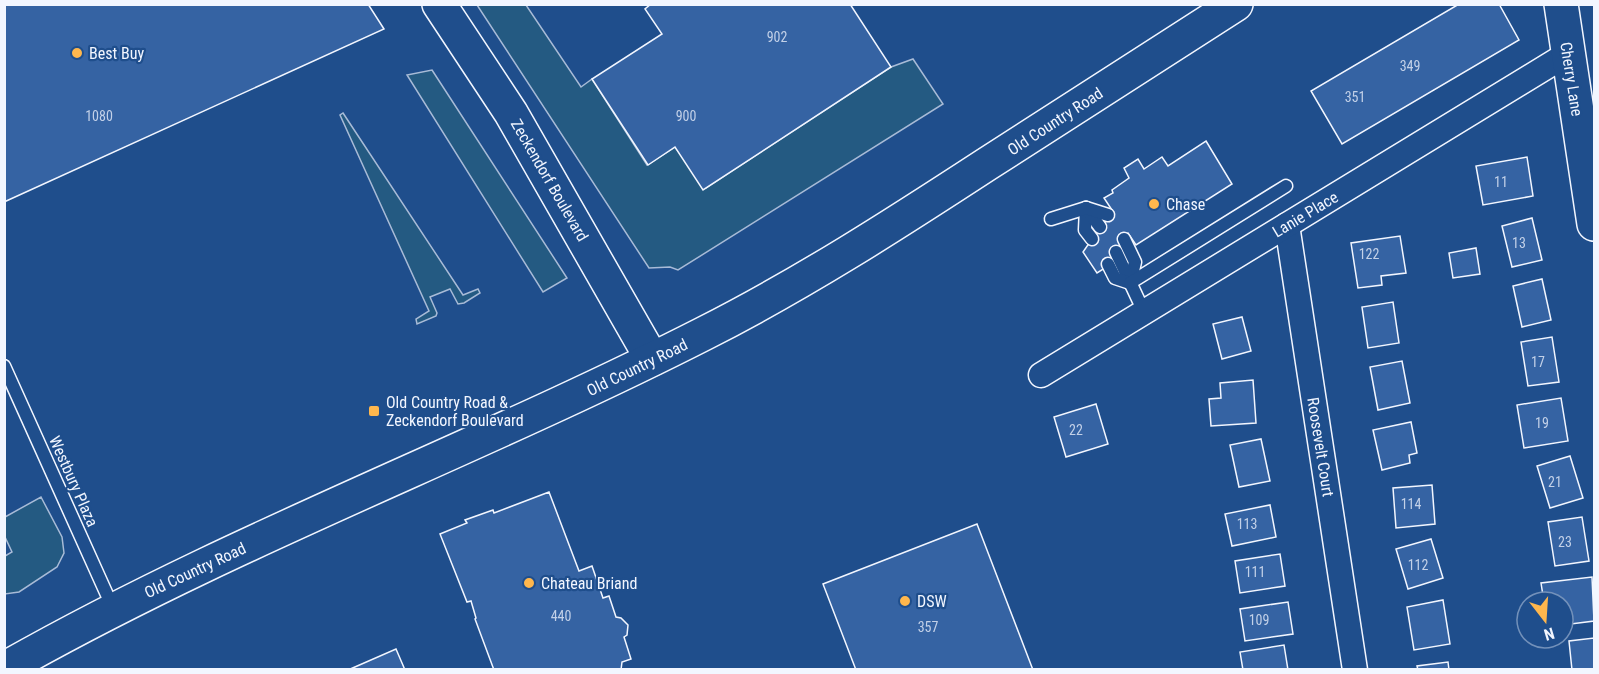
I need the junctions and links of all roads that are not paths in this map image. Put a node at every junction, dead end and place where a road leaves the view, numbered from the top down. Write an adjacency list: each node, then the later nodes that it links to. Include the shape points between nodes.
1 (439, 4): 19 (main road, Zeckendorf Boulevard, via 511,113)
2 (1236, 4): 19 (main road, Old Country Road, via 860,245 767,301)
3 (1561, 4): 4 (main road, Cherry Lane)
4 (1569, 53): 5 (main road, Cherry Lane); 11 (street, Lanie Place)
5 (1589, 148): 10 (main road, Cherry Lane)
6 (1287, 186): 17 (lane)
7 (1086, 208): 8 (lane); 9 (lane); 12 (lane); 13 (lane, via 1085,230)
8 (1108, 215)
9 (1051, 219)
10 (1594, 224)
11 (1287, 225): 18 (street, Lanie Place); 24 (street, Roosevelt Court)
12 (1100, 227)
13 (1092, 239)
14 (1124, 239): 17 (lane, via 1135,262)
15 (1116, 252): 17 (lane)
16 (1108, 264): 17 (lane, via 1115,278)
17 (1130, 283): 18 (lane)
18 (1144, 312): 21 (street, Lanie Place)
19 (652, 359): 22 (main road, Old Country Road)
20 (4, 366): 22 (lane, Westbury Plaza)
21 (1041, 375)
22 (113, 610): 23 (main road, Old Country Road)
23 (4, 669)
24 (1355, 669)

